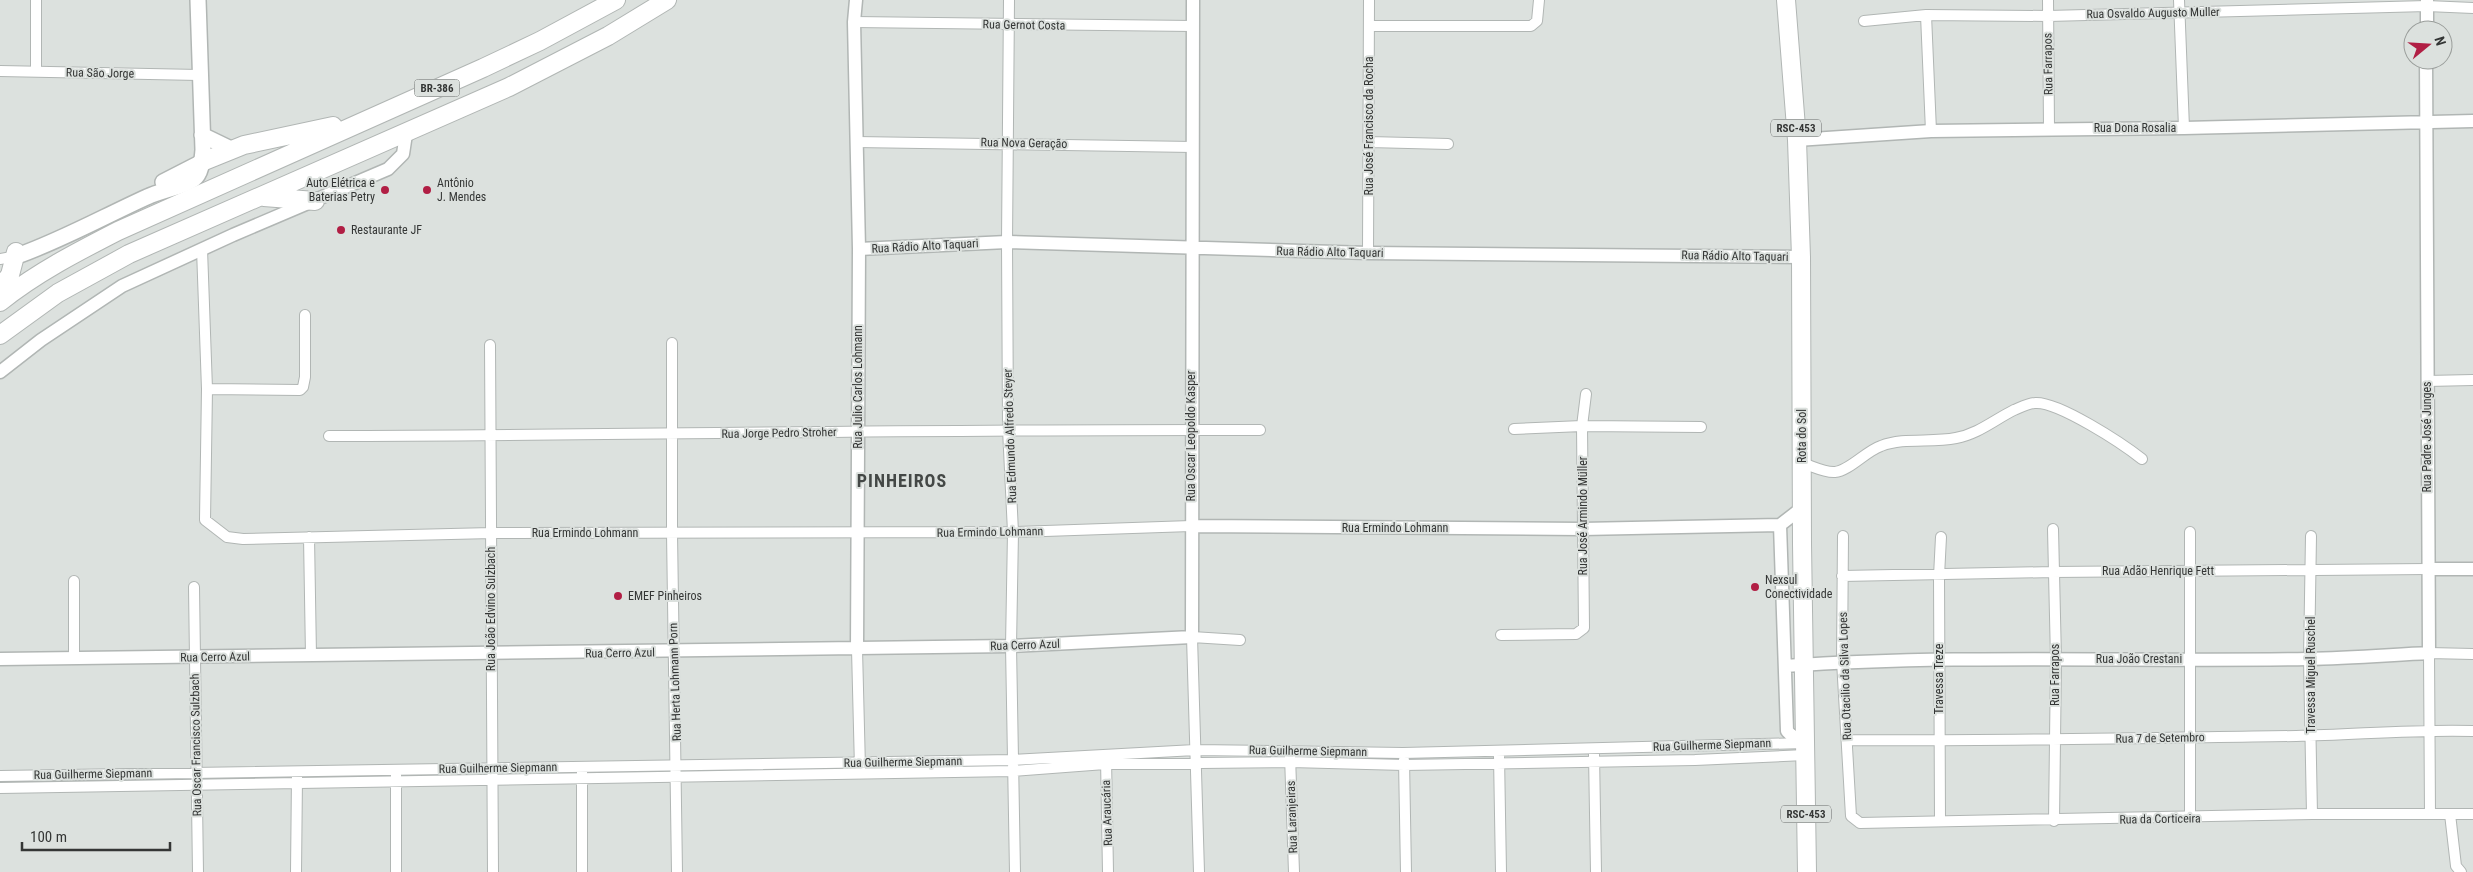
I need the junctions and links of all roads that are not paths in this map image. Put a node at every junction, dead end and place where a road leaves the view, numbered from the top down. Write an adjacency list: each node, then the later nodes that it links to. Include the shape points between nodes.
1 (36, 0): 27 (street)
2 (198, 0): 28 (main road)
3 (616, 0): 29 (highway, BR-386, via 540,41)
4 (667, 0): 35 (highway, BR-386, via 551,66)
5 (856, 0): 21 (street, Rua Julio Carlos Lohmann)
6 (1009, 0): 22 (street, Rua Edmundo Alfredo Steyer)
7 (1194, 0): 23 (street, Rua Oscar Leopoldo Kasper)
8 (1369, 0): 24 (street, Rua José Francisco da Rocha)
9 (1539, 0): 24 (street, via 1537,21 1531,26)
10 (1786, 0): 37 (highway, Rota do Sol / RSC-453)
11 (2048, 0): 18 (street, Rua Farrapos)
12 (2179, 0): 16 (street)
13 (2427, 3): 14 (street, Rua Osvaldo Augusto Muller); 15 (street, Rua Osvaldo Augusto Muller); 19 (street)
14 (2298, 5): 16 (street, Rua Osvaldo Augusto Muller)
15 (2473, 8)
16 (2180, 13): 18 (street, Rua Osvaldo Augusto Muller); 33 (street)
17 (1926, 15): 18 (street, Rua Osvaldo Augusto Muller); 20 (street, Rua Osvaldo Augusto Muller); 34 (street)
18 (2048, 16): 32 (street, Rua Farrapos)
19 (2427, 20)
20 (1864, 21)
21 (854, 22): 22 (street, Rua Gernot Costa); 38 (street, Rua Julio Carlos Lohmann)
22 (1009, 25): 23 (street, Rua Gernot Costa); 40 (street, Rua Edmundo Alfredo Steyer)
23 (1193, 26): 42 (street, Rua Oscar Leopoldo Kasper)
24 (1369, 26): 39 (street, Rua José Francisco da Rocha)
25 (2426, 70): 31 (street, Rua Padre José Junges)
26 (0, 71): 27 (street, Rua São Jorge)
27 (36, 72): 28 (street, Rua São Jorge)
28 (199, 76): 36 (main road)
29 (370, 118): 43 (highway); 54 (highway, BR-386, via 118,231 16,289)
30 (2473, 121): 31 (street, Rua Dona Rosalia)
31 (2425, 122): 33 (street, Rua Dona Rosalia); 61 (street, Rua Padre José Junges)
32 (2049, 128): 33 (street, Rua Dona Rosalia); 34 (street, Rua Dona Rosalia)
33 (2184, 128)
34 (1931, 131): 37 (street, Rua Dona Rosalia)
35 (406, 134): 45 (highway, BR-386); 46 (street, via 403,154 388,168)
36 (202, 135): 43 (main road); 44 (main road)
37 (1797, 140): 53 (highway, Rota do Sol / RSC-453)
38 (856, 142): 40 (street, Rua Nova Geração); 49 (street, Rua Julio Carlos Lohmann)
39 (1369, 142): 41 (street); 51 (street, Rua José Francisco da Rocha)
40 (1009, 143): 42 (street, Rua Nova Geração); 47 (street, Rua Edmundo Alfredo Steyer)
41 (1448, 144)
42 (1193, 147): 48 (street, Rua Oscar Leopoldo Kasper)
43 (231, 149): 44 (highway)
44 (202, 162): 52 (main road, via 117,206)
45 (259, 197): 46 (highway); 56 (highway, BR-386, via 120,259 58,293)
46 (315, 201): 50 (street)
47 (1007, 242): 48 (street, Rua Rádio Alto Taquari); 49 (street, Rua Rádio Alto Taquari); 66 (street, Rua Edmundo Alfredo Steyer)
48 (1192, 248): 51 (street, Rua Rádio Alto Taquari); 68 (street, Rua Oscar Leopoldo Kasper)
49 (859, 249): 70 (street, Rua Julio Carlos Lohmann)
50 (202, 250): 59 (street, via 122,286 41,340); 62 (street)
51 (1368, 253): 53 (street, Rua Rádio Alto Taquari)
52 (8, 256): 54 (highway, via 10,275)
53 (1801, 257): 75 (highway, Rota do Sol / RSC-453)
54 (1, 289)
55 (305, 315): 62 (street, via 303,387 295,391)
56 (0, 335)
57 (672, 342): 72 (street, Rua Herta Lohmann Porn)
58 (490, 345): 71 (street, Rua João Edvino Sulzbach)
59 (0, 372)
60 (2473, 380): 61 (street)
61 (2427, 381): 90 (street, Rua Padre José Junges)
62 (207, 389): 88 (street, Rua Ermindo Lohmann, via 205,520 227,537)
63 (1586, 394): 64 (street, Rua José Armindo Müller)
64 (1582, 426): 65 (street); 67 (street); 79 (street, Rua José Armindo Müller)
65 (1701, 427)
66 (1008, 429): 68 (street, Rua Jorge Pedro Stroher); 70 (street, Rua Jorge Pedro Stroher); 82 (street, Rua Edmundo Alfredo Steyer)
67 (1514, 429)
68 (1191, 430): 69 (street, Rua Jorge Pedro Stroher); 78 (street, Rua Oscar Leopoldo Kasper)
69 (1260, 430)
70 (858, 432): 72 (street, Rua Jorge Pedro Stroher); 85 (street, Rua Julio Carlos Lohmann)
71 (490, 434): 72 (street, Rua Jorge Pedro Stroher); 73 (street, Rua Jorge Pedro Stroher); 84 (street, Rua João Edvino Sulzbach)
72 (672, 434): 81 (street, Rua Herta Lohmann Porn)
73 (329, 436)
74 (2142, 459): 75 (street, via 2116,438 2050,406 2036,403 2015,410 1969,435 1891,442 1868,451 1846,468 1835,472)
75 (1802, 463): 76 (highway, Rota do Sol / RSC-453)
76 (1802, 508): 77 (street); 117 (highway, Rota do Sol / RSC-453)
77 (1780, 525): 79 (street, Rua Ermindo Lohmann); 118 (street)
78 (1191, 526): 79 (street, Rua Ermindo Lohmann); 82 (street, Rua Ermindo Lohmann); 100 (street, Rua Oscar Leopoldo Kasper)
79 (1582, 529): 99 (street, Rua José Armindo Müller, via 1584,628 1576,634)
80 (2053, 529): 93 (street, Rua Farrapos)
81 (672, 532): 84 (street, Rua Ermindo Lohmann); 85 (street, Rua Ermindo Lohmann); 104 (street, Rua Herta Lohmann Porn)
82 (1013, 532): 85 (street, Rua Ermindo Lohmann); 102 (street, Rua Edmundo Alfredo Steyer)
83 (2190, 532): 92 (street)
84 (492, 533): 88 (street, Rua Ermindo Lohmann); 106 (street, Rua João Edvino Sulzbach)
85 (857, 533): 103 (street, Rua Julio Carlos Lohmann)
86 (1843, 536): 95 (street, Rua Otacilio da Silva Lopes)
87 (2311, 536): 94 (street, Travessa Miguel Ruschel)
88 (308, 537): 108 (street)
89 (1941, 537): 96 (street, Travessa Treze)
90 (2428, 569): 91 (street, Rua Adão Henrique Fett); 94 (street, Rua Adão Henrique Fett); 105 (street, Rua Padre José Junges)
91 (2473, 569)
92 (2191, 571): 93 (street, Rua Adão Henrique Fett); 94 (street, Rua Adão Henrique Fett); 111 (street)
93 (2053, 572): 96 (street, Rua Adão Henrique Fett); 115 (street, Rua Farrapos)
94 (2312, 572): 112 (street, Travessa Miguel Ruschel)
95 (1842, 576): 96 (street, Rua Adão Henrique Fett); 116 (street, Rua Otacilio da Silva Lopes)
96 (1939, 576): 114 (street, Travessa Treze)
97 (74, 582): 110 (street)
98 (194, 587): 109 (street, Rua Oscar Francisco Sulzbach)
99 (1501, 635)
100 (1192, 637): 101 (street, Rua Cerro Azul); 102 (street, Rua Cerro Azul); 128 (street, Rua Oscar Leopoldo Kasper)
101 (1240, 640)
102 (1011, 646): 103 (street, Rua Cerro Azul); 134 (street, Rua Edmundo Alfredo Steyer)
103 (858, 649): 104 (street, Rua Cerro Azul); 142 (street, Rua Julio Carlos Lohmann)
104 (673, 652): 106 (street, Rua Cerro Azul); 139 (street, Rua Herta Lohmann Porn)
105 (2429, 653): 107 (street, Rua João Crestani); 112 (street, Rua João Crestani); 119 (street, Rua Padre José Junges)
106 (490, 654): 108 (street, Rua Cerro Azul); 147 (street, Rua João Edvino Sulzbach)
107 (2473, 654)
108 (311, 656): 109 (street, Rua Cerro Azul)
109 (195, 657): 110 (street, Rua Cerro Azul); 146 (street, Rua Oscar Francisco Sulzbach)
110 (74, 659): 113 (street, Rua Cerro Azul)
111 (2191, 659): 112 (street, Rua João Crestani); 115 (street, Rua João Crestani); 122 (street)
112 (2309, 659): 121 (street, Travessa Miguel Ruschel)
113 (0, 660)
114 (1939, 660): 115 (street, Rua João Crestani); 116 (street, Rua João Crestani); 125 (street, Travessa Treze)
115 (2056, 660): 123 (street, Rua Farrapos)
116 (1842, 661): 117 (street, Rua João Crestani); 124 (street, Rua Otacilio da Silva Lopes)
117 (1804, 664): 118 (street, Rua João Crestani); 126 (highway, Rota do Sol / RSC-453)
118 (1785, 666): 126 (street, via 1787,731)
119 (2429, 730): 120 (street, Rua 7 de Setembro); 121 (street, Rua 7 de Setembro); 155 (street, Rua Padre José Junges)
120 (2473, 731)
121 (2310, 736): 122 (street, Rua 7 de Setembro); 154 (street, Travessa Miguel Ruschel)
122 (2191, 738): 123 (street, Rua 7 de Setembro); 159 (street)
123 (2055, 739): 125 (street, Rua 7 de Setembro); 160 (street, Rua Farrapos)
124 (1847, 740): 125 (street, Rua 7 de Setembro); 158 (street, Rua Otacilio da Silva Lopes)
125 (1940, 741): 161 (street, Travessa Treze)
126 (1797, 745): 127 (street, Rua Guilherme Siepmann); 135 (street, Rua Guilherme Siepmann, via 1695,760); 175 (highway, Rota do Sol / RSC-453)
127 (1594, 748): 131 (street, Rua Guilherme Siepmann); 135 (street)
128 (1195, 750): 129 (street, Rua Guilherme Siepmann); 133 (street, Rua Guilherme Siepmann); 138 (street, Rua Oscar Leopoldo Kasper)
129 (1290, 750): 130 (street, Rua Guilherme Siepmann); 136 (street, Rua Laranjeiras)
130 (1345, 750): 132 (street, Rua Guilherme Siepmann); 140 (street)
131 (1499, 750): 132 (street, Rua Guilherme Siepmann); 137 (street)
132 (1403, 753): 141 (street)
133 (1105, 759): 134 (street, Rua Guilherme Siepmann); 138 (street, Rua Guilherme Siepmann); 144 (street, Rua Guilherme Siepmann); 169 (street, Rua Araucária)
134 (1013, 760): 142 (street, Rua Guilherme Siepmann); 144 (street, Rua Edmundo Alfredo Steyer)
135 (1594, 761): 137 (street, Rua Guilherme Siepmann); 174 (street)
136 (1291, 762): 138 (street, Rua Guilherme Siepmann); 140 (street, Rua Guilherme Siepmann); 171 (street, Rua Laranjeiras)
137 (1499, 762): 141 (street, Rua Guilherme Siepmann); 173 (street)
138 (1195, 763): 170 (street, Rua Oscar Leopoldo Kasper)
139 (677, 764): 142 (street, Rua Guilherme Siepmann); 145 (street, Rua Guilherme Siepmann); 150 (street, Rua Herta Lohmann Porn)
140 (1345, 765): 141 (street, Rua Guilherme Siepmann)
141 (1404, 766): 172 (street)
142 (860, 768): 144 (street, Rua Guilherme Siepmann); 150 (street, Rua Guilherme Siepmann)
143 (297, 771): 146 (street, Rua Guilherme Siepmann); 148 (street, Rua Guilherme Siepmann); 151 (street)
144 (1013, 771): 168 (street, Rua Edmundo Alfredo Steyer)
145 (582, 772): 147 (street, Rua Guilherme Siepmann); 150 (street, Rua Guilherme Siepmann); 166 (street)
146 (195, 773): 149 (street, Rua Guilherme Siepmann); 152 (street, Rua Oscar Francisco Sulzbach)
147 (492, 774): 148 (street, Rua Guilherme Siepmann); 165 (street, Rua João Edvino Sulzbach)
148 (396, 775): 151 (street, Rua Guilherme Siepmann); 164 (street)
149 (0, 776)
150 (677, 776): 167 (street, Rua Herta Lohmann Porn)
151 (297, 783): 152 (street, Rua Guilherme Siepmann); 163 (street)
152 (196, 785): 153 (street, Rua Guilherme Siepmann); 162 (street, Rua Oscar Francisco Sulzbach)
153 (0, 788)
154 (2312, 814): 155 (street, Rua da Corticeira); 159 (street, Rua da Corticeira)
155 (2430, 814): 156 (street, Rua da Corticeira)
156 (2450, 814): 157 (street, Rua da Corticeira); 176 (street, via 2456,866)
157 (2473, 814)
158 (1851, 816): 161 (street, Rua da Corticeira, via 1860,823)
159 (2190, 818): 160 (street, Rua da Corticeira)
160 (2054, 821): 161 (street, Rua da Corticeira)
161 (1940, 822)
162 (198, 872)
163 (296, 872)
164 (396, 872)
165 (493, 872)
166 (582, 872)
167 (677, 872)
168 (1015, 872)
169 (1108, 872)
170 (1199, 872)
171 (1294, 872)
172 (1406, 872)
173 (1501, 872)
174 (1596, 872)
175 (1807, 872)
176 (2460, 872)

